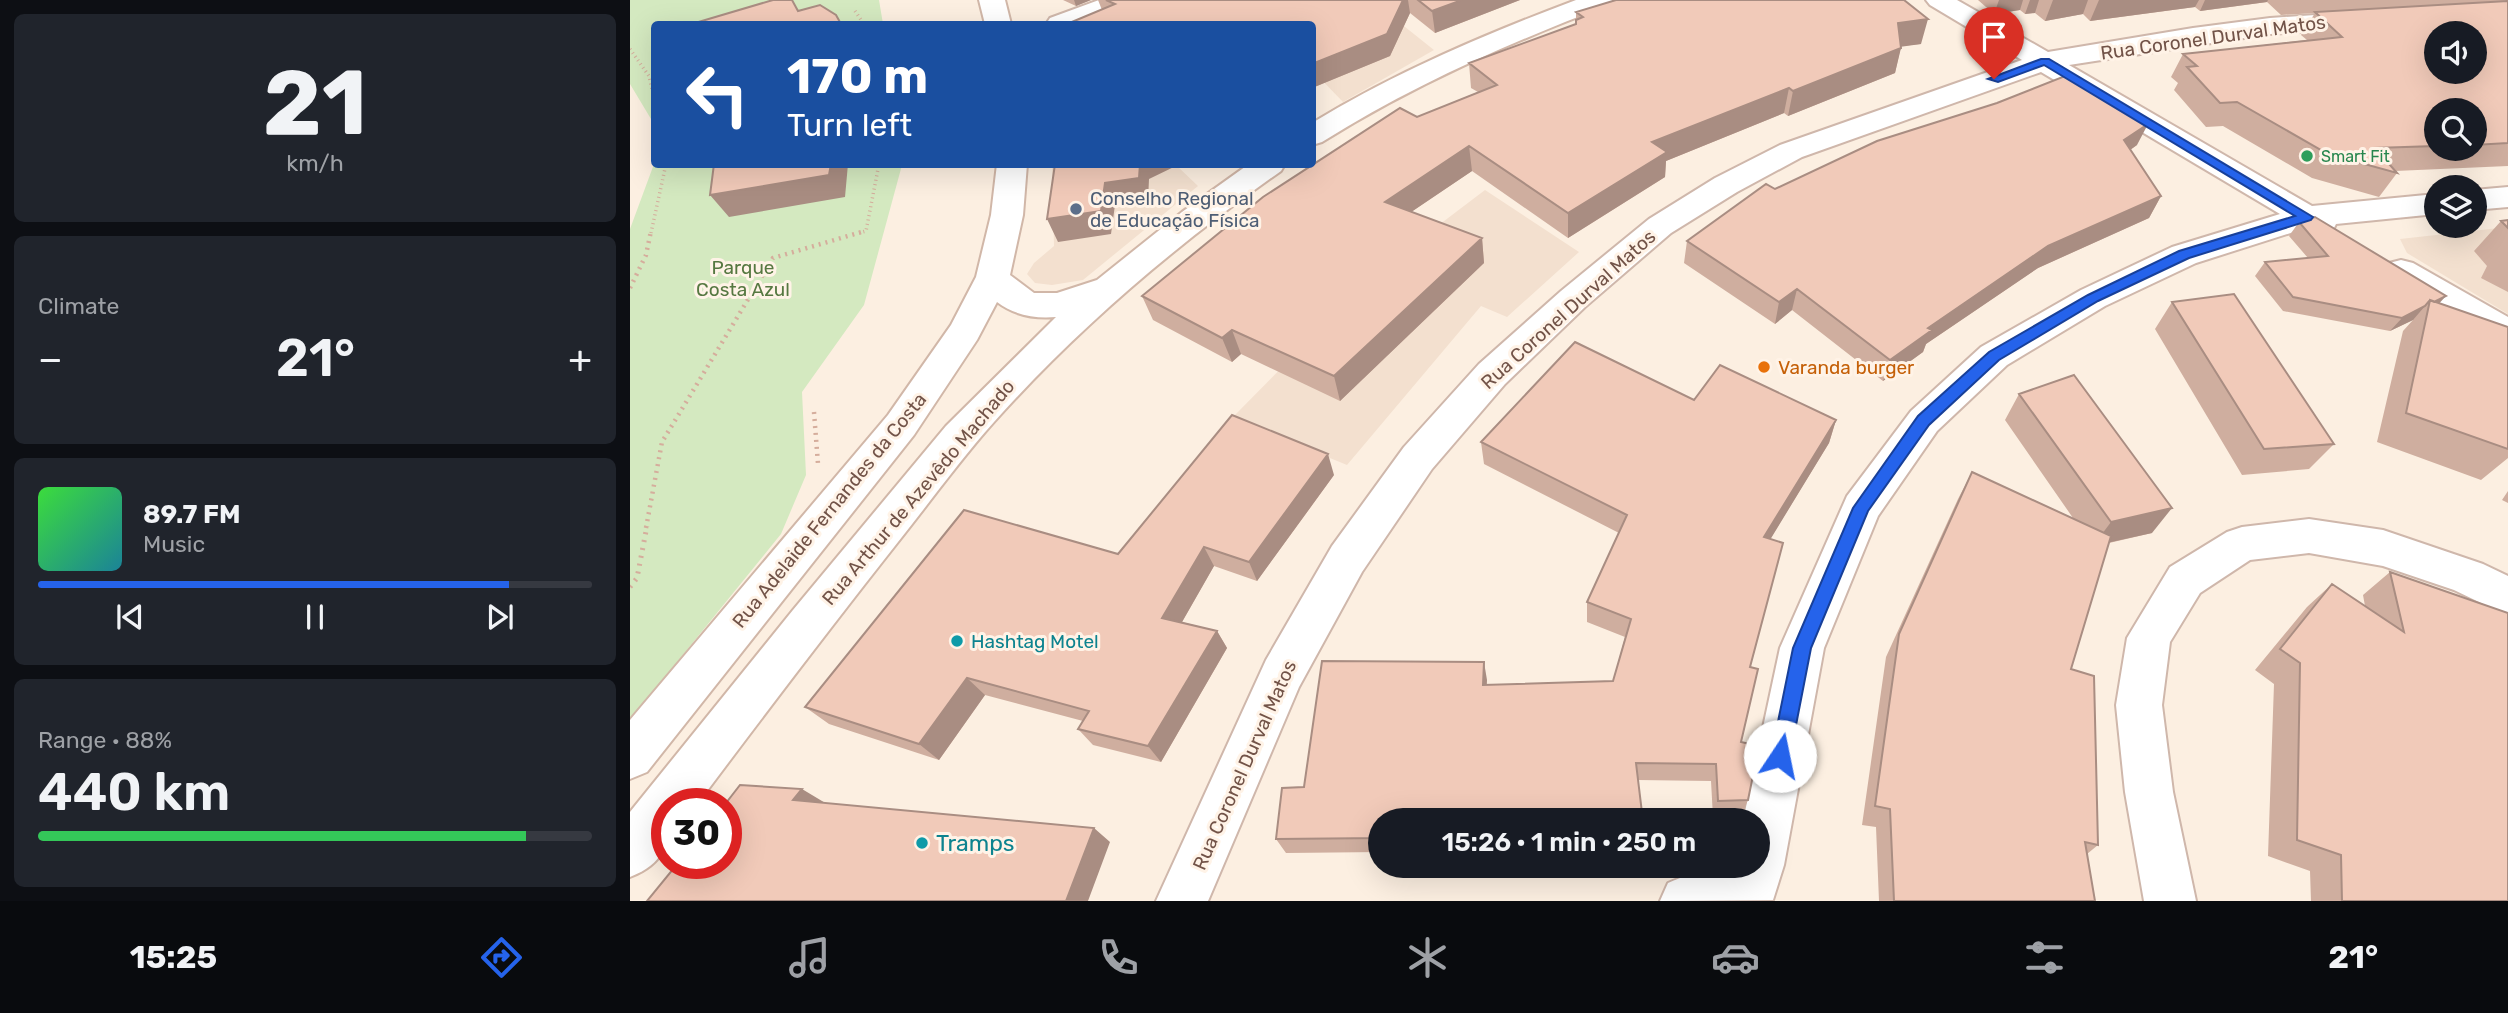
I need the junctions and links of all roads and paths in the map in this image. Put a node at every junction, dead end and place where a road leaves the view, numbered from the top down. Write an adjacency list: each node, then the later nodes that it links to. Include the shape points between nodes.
1 (992, 0): 8 (street)
2 (1122, 0): 9 (street)
3 (1600, 0): 13 (street, via 1533,24 1422,75)
4 (1939, 0): 11 (street)
5 (855, 10): 7 (path)
6 (2385, 19): 11 (street, Rua Coronel Durval Matos, via 2257,27)
7 (862, 21)
8 (997, 21)
9 (1067, 21)
10 (630, 49): 12 (path)
11 (2045, 61): 21 (street); 34 (street, Rua Coronel Durval Matos, via 1791,151 1726,185 1660,226 1492,374 1418,458 1346,559 1282,675)
12 (651, 85)
13 (1316, 134)
14 (665, 168): 23 (path, via 646,255)
15 (878, 168): 26 (path, via 866,231 773,258 662,442 638,578)
16 (1012, 168): 22 (street, Rua Adelaide Fernandes da Costa)
17 (1264, 168): 24 (street, Rua Arthur de Azevêdo Machado, via 1206,208)
18 (2508, 197): 19 (street)
19 (2487, 199)
20 (2424, 205): 21 (street)
21 (2306, 217): 25 (street); 30 (street, via 2184,255 2093,298 1994,356 1924,421 1861,508 1802,648)
22 (993, 278): 24 (street, via 1015,299 1041,307 1068,304); 28 (street, Rua Adelaide Fernandes da Costa, via 965,331 901,425)
23 (630, 288)
24 (1109, 288): 29 (street, Rua Arthur de Azevêdo Machado, via 980,413 813,615)
25 (2508, 333)
26 (630, 587)
27 (2508, 597): 36 (street, via 2468,577 2383,548 2309,536 2242,544 2185,580 2149,638 2139,705 2149,792)
28 (630, 756)
29 (679, 788)
30 (1770, 812)
31 (651, 825): 32 (street, Rua Arthur de Azevêdo Machado)
32 (630, 852)
33 (1757, 878): 35 (street)
34 (1182, 901)
35 (1686, 901)
36 (2170, 901)

